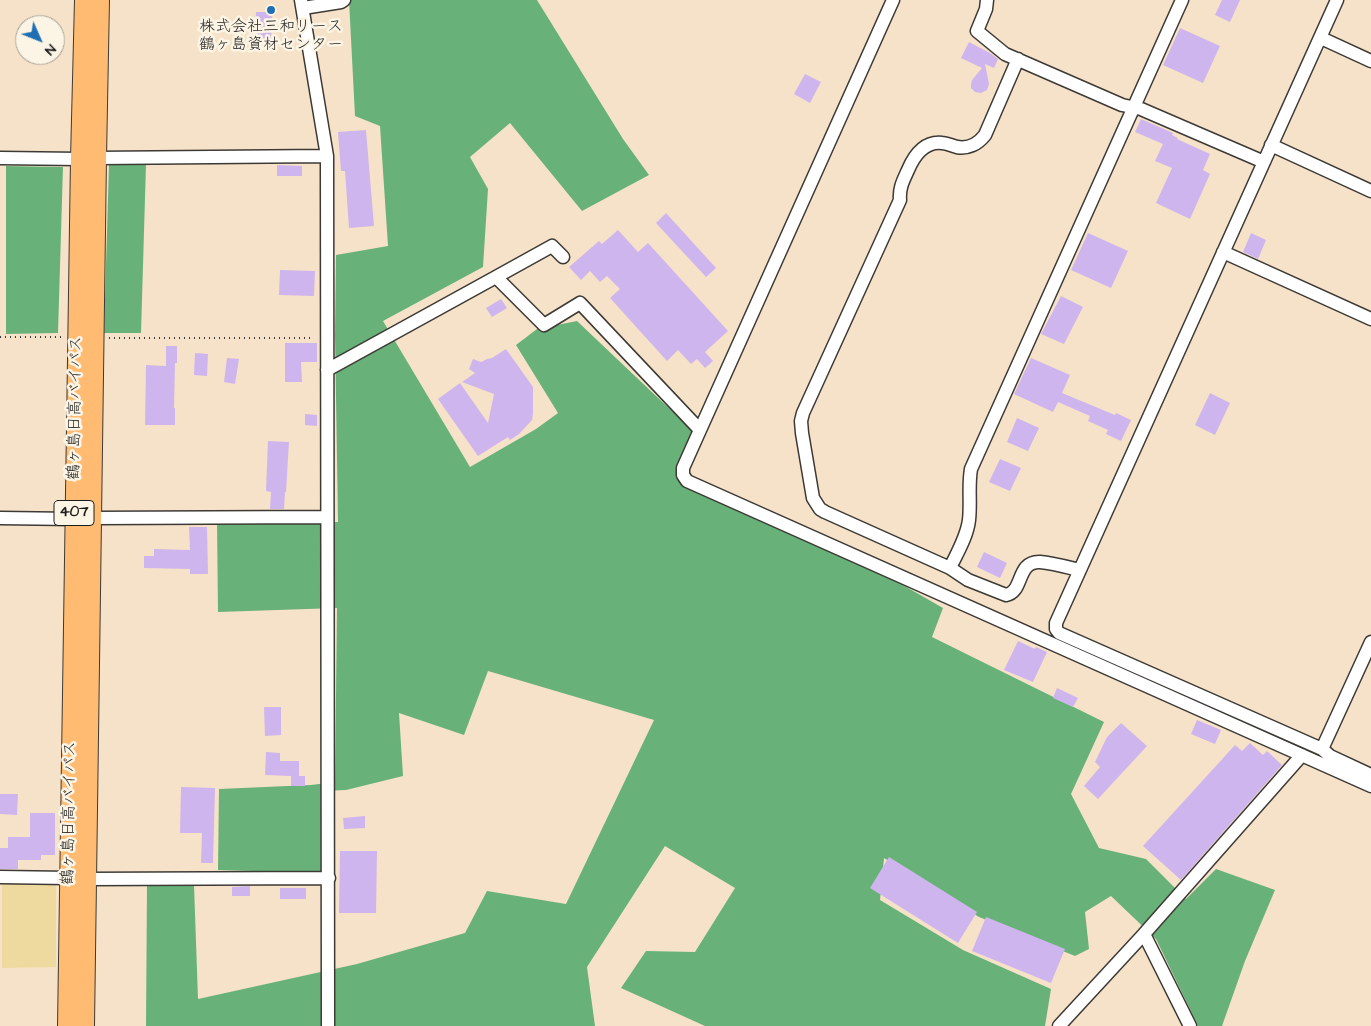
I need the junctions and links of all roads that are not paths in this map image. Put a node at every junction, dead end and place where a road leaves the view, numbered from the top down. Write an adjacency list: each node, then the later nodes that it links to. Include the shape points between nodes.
1 (84, 0): 16 (highway, 鶴ヶ島日高バイパス / 407)
2 (100, 0): 16 (highway, 鶴ヶ島日高バイパス / 407)
3 (344, 0): 8 (street)
4 (893, 0): 24 (street)
5 (987, 0): 10 (street, via 977,31 1005,54)
6 (1182, 0): 12 (street)
7 (1337, 0): 9 (street)
8 (302, 4): 14 (street)
9 (1320, 38): 11 (street); 13 (street)
10 (1018, 59): 12 (street, via 1122,106); 28 (street, via 981,140 964,147 936,143 923,148 913,158 900,190 900,200 801,421 814,498 820,508)
11 (1371, 61)
12 (1133, 107): 17 (street); 28 (street, via 971,469 967,532)
13 (1271, 145): 17 (street); 18 (street)
14 (327, 156): 16 (street); 23 (street)
15 (0, 158): 16 (street)
16 (88, 159): 27 (highway, 鶴ヶ島日高バイパス / 407)
17 (1264, 162): 19 (street)
18 (1371, 190)
19 (1223, 252): 22 (street); 29 (street)
20 (563, 257): 21 (street, via 552,246)
21 (496, 277): 23 (street); 24 (street, via 544,325 580,302)
22 (1371, 319)
23 (327, 370): 25 (street)
24 (700, 430): 32 (street, via 683,468 687,481)
25 (327, 517): 27 (street); 37 (street)
26 (0, 518): 27 (street)
27 (83, 518): 36 (highway, 鶴ヶ島日高バイパス / 407); 38 (highway, 鶴ヶ島日高バイパス / 407)
28 (950, 568): 29 (street, via 968,580 1006,595 1014,591 1024,569 1033,563)
29 (1079, 570): 31 (street, via 1056,623 1059,633)
30 (1371, 642): 31 (street)
31 (1322, 749): 33 (street)
32 (1302, 755): 34 (street); 39 (street)
33 (1371, 775)
34 (1371, 786)
35 (0, 877): 36 (street)
36 (69, 878): 40 (highway, 鶴ヶ島日高バイパス / 407)
37 (329, 878): 38 (street); 42 (street)
38 (86, 879): 41 (highway, 鶴ヶ島日高バイパス / 407)
39 (1144, 934): 43 (street); 44 (street)
40 (67, 1026)
41 (85, 1026)
42 (328, 1026)
43 (1059, 1026)
44 (1190, 1026)

